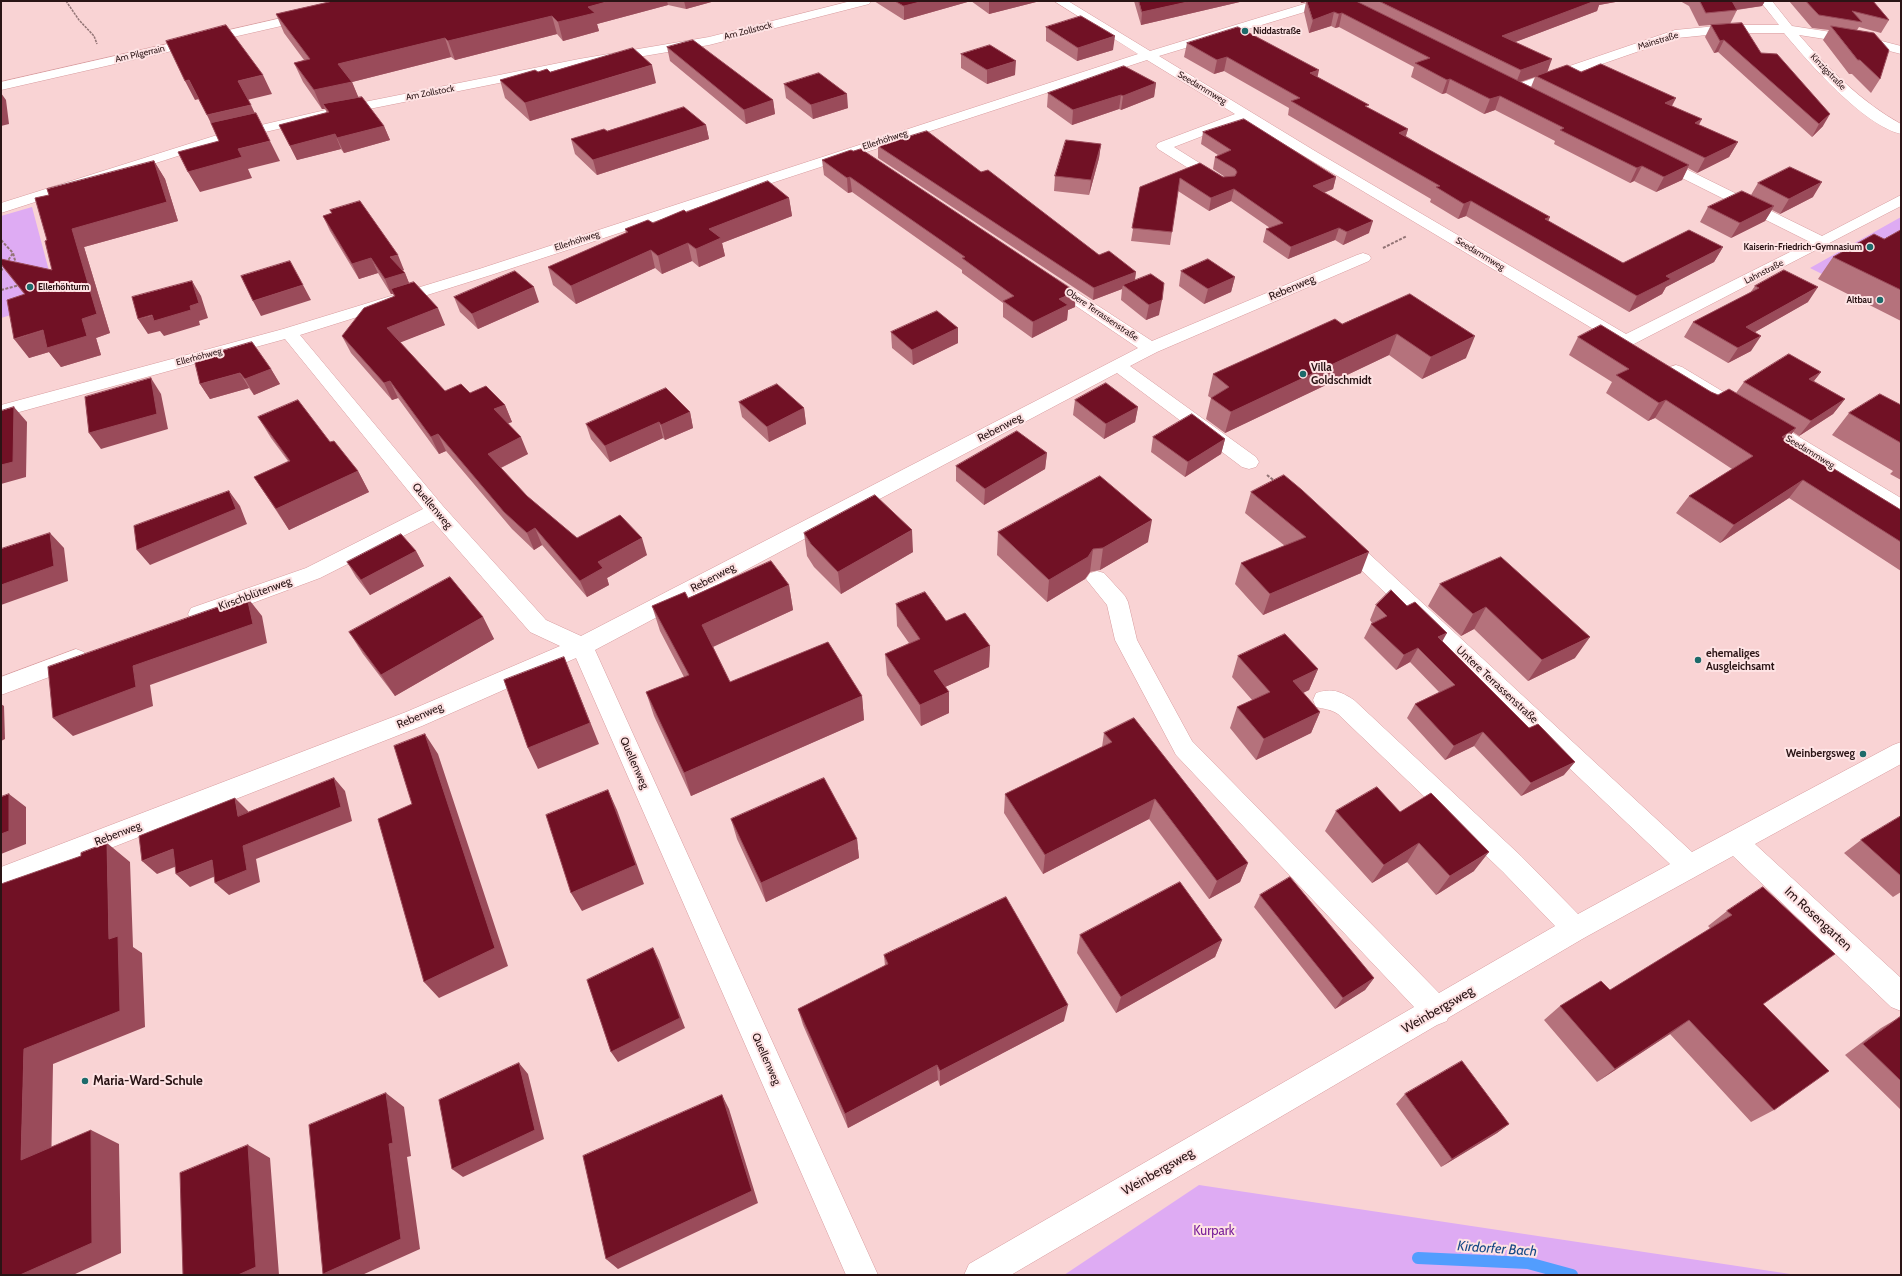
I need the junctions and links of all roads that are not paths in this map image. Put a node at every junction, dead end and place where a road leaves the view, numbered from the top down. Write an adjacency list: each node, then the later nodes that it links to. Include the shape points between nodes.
1 (865, 1): 20 (street, Am Zollstock, via 709,41 579,63 349,109 214,140)
2 (1060, 1): 8 (street, Seedammweg)
3 (1327, 1): 8 (street)
4 (1766, 1): 6 (street, Kinzigstraße)
5 (316, 14): 10 (street, Am Pilgerrain)
6 (1787, 29): 7 (street, Mainstraße, via 1870,42); 11 (street, Mainstraße, via 1727,29 1675,34); 14 (street, Kinzigstraße, via 1844,90 1886,124)
7 (1901, 50)
8 (1149, 56): 13 (street, Seedammweg); 15 (street, Ellerhöhweg)
9 (1501, 82): 11 (street)
10 (1, 86)
11 (1516, 89): 12 (street)
12 (1530, 96)
13 (1246, 114): 18 (street, via 1163,146); 25 (street, Seedammweg)
14 (1901, 130)
15 (853, 150): 17 (street); 24 (street, Ellerhöhweg, via 485,272)
16 (1644, 153): 21 (street)
17 (873, 164)
18 (1226, 185)
19 (1901, 200): 21 (street, Lahnstraße)
20 (1, 208)
21 (1822, 242): 25 (street, Lahnstraße)
22 (1363, 258): 26 (street, Rebenweg)
23 (1038, 273): 26 (street, Obere Terrassenstraße)
24 (289, 333): 28 (street, Ellerhöhweg); 31 (street, Quellenweg)
25 (1626, 341): 30 (street, Seedammweg)
26 (1151, 348): 27 (street, Rebenweg)
27 (1119, 366): 29 (street); 35 (street, Rebenweg)
28 (1, 411)
29 (1249, 462)
30 (1901, 507)
31 (436, 511): 34 (street, Kirschblütenweg, via 312,573); 35 (street, Quellenweg, via 538,626)
32 (1327, 526): 41 (street, Untere Terrassenstraße)
33 (1097, 579): 45 (street, via 1118,602 1126,640 1184,748)
34 (179, 621)
35 (582, 646): 42 (street, Rebenweg, via 414,719); 46 (street, Quellenweg)
36 (97, 651): 37 (street)
37 (1, 686)
38 (1324, 700): 43 (street, via 1334,700 1346,707 1512,864)
39 (1901, 752): 40 (street, Weinbergsweg)
40 (1736, 842): 41 (street, Weinbergsweg); 44 (street, Im Rosengarten)
41 (1690, 866): 43 (street, Weinbergsweg)
42 (1, 879)
43 (1575, 929): 45 (street, Weinbergsweg)
44 (1901, 997)
45 (1436, 1011): 47 (street, Weinbergsweg)
46 (862, 1275)
47 (980, 1275)

